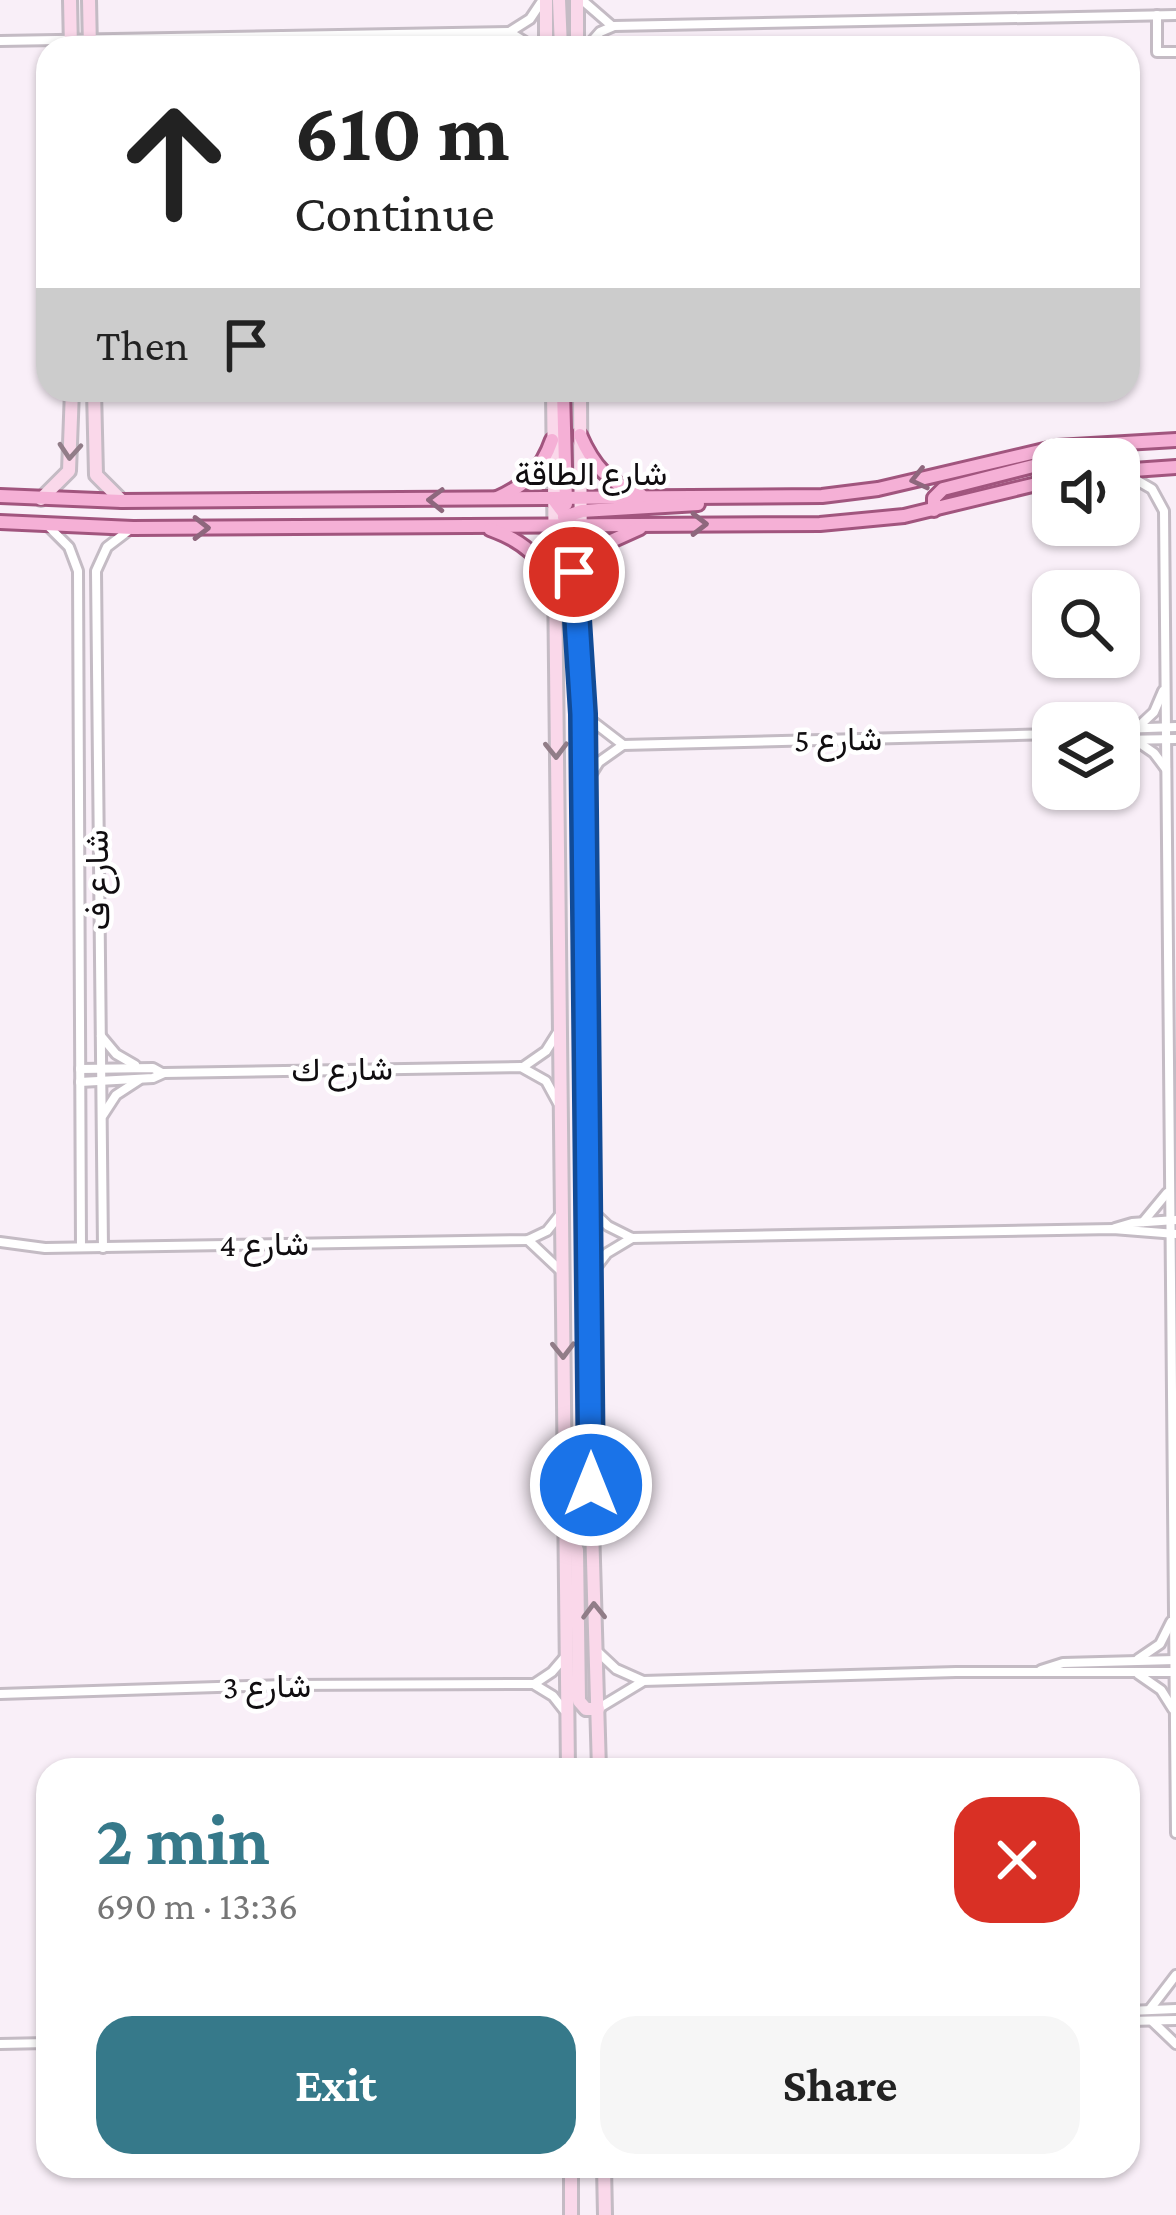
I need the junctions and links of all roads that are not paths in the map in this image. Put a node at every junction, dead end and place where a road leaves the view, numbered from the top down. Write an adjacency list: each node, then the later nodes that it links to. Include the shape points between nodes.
1 (70, 0): 10 (street)
2 (89, 0): 11 (street)
3 (544, 0): 9 (street); 14 (street)
4 (560, 0): 15 (street)
5 (580, 0): 8 (street); 16 (street)
6 (1157, 15): 7 (street); 8 (street); 20 (street, via 1157,52)
7 (1176, 15)
8 (614, 26): 17 (street)
9 (509, 32): 12 (street); 13 (street)
10 (71, 36)
11 (90, 36)
12 (357, 36)
13 (516, 36)
14 (546, 36)
15 (561, 36)
16 (582, 36)
17 (596, 36)
18 (0, 41): 19 (street)
19 (36, 42)
20 (1176, 52)
21 (72, 402): 37 (street, one-way to 37, via 69,471)
22 (94, 402): 40 (street, via 96,475)
23 (553, 402): 27 (street)
24 (563, 402): 43 (main road)
25 (580, 402): 26 (street)
26 (580, 435): 38 (main road, via 608,478); 43 (street)
27 (552, 440): 41 (main road, via 529,479); 43 (street)
28 (1176, 440): 29 (main road, شارع الطاقة)
29 (1140, 441)
30 (1032, 453): 39 (main road, شارع الطاقة, one-way to 39, via 849,494)
31 (1032, 466): 42 (main road, via 943,489)
32 (1176, 467): 33 (main road)
33 (1140, 470)
34 (1140, 481): 53 (street, via 1163,512)
35 (1032, 485): 42 (main road, شارع الطاقة)
36 (0, 496): 37 (main road, شارع الطاقة)
37 (41, 499): 40 (main road, شارع الطاقة)
38 (654, 499): 39 (main road, شارع الطاقة); 43 (main road, شارع الطاقة)
39 (722, 499): 43 (main road)
40 (122, 501): 41 (main road, شارع الطاقة, one-way to 40)
41 (490, 501): 43 (main road, شارع الطاقة)
42 (934, 510): 45 (main road, شارع الطاقة, one-way to 42, via 820,524)
43 (568, 512): 45 (main road, شارع الطاقة); 47 (main road, شارع الطاقة); 48 (main road); 50 (street); 51 (street); 54 (main road)
44 (0, 522): 46 (main road, شارع الطاقة)
45 (652, 524): 50 (main road, via 609,542)
46 (47, 525): 49 (main road, شارع الطاقة); 68 (street, شارع ف, via 78,572)
47 (484, 526): 48 (main road, شارع الطاقة); 51 (main road, via 532,551)
48 (429, 527): 49 (main road, شارع الطاقة, one-way to 48)
49 (133, 528): 67 (street, شارع ف, via 107,547 96,571)
50 (581, 581): 54 (street)
51 (554, 591): 71 (street, one-way to 71)
52 (1176, 599): 53 (street)
53 (1164, 600): 55 (street)
54 (580, 673): 56 (street)
55 (1165, 684): 57 (street); 58 (street)
56 (583, 714): 64 (street); 66 (street)
57 (1140, 724)
58 (1171, 727): 59 (street); 61 (street)
59 (1140, 728)
60 (1032, 735): 64 (street, شارع 5)
61 (1171, 740): 62 (street); 65 (street)
62 (1140, 742)
63 (1140, 744): 65 (street)
64 (623, 745): 66 (street, via 599,762)
65 (1166, 770): 69 (street)
66 (584, 788): 82 (street)
67 (96, 813): 68 (street); 72 (street, شارع ف)
68 (76, 814): 75 (street, شارع ف)
69 (1171, 878): 70 (street)
70 (1171, 1004): 81 (street)
71 (560, 1025): 73 (street, via 546,1052); 79 (street)
72 (98, 1032): 74 (street, شارع ف); 76 (street)
73 (521, 1067): 76 (street, شارع ك); 79 (street, via 546,1081)
74 (100, 1069): 75 (street, شارع ك); 76 (street, شارع ك); 77 (street, شارع ف)
75 (80, 1070): 78 (street, شارع ف)
76 (142, 1073): 77 (street, شارع ك); 80 (street)
77 (100, 1081): 78 (street, شارع ك); 80 (street, شارع ف)
78 (80, 1082): 92 (street, شارع ف)
79 (559, 1106): 83 (street)
80 (100, 1121): 93 (street, شارع ف)
81 (1170, 1186): 84 (street); 85 (street)
82 (589, 1208): 89 (street); 96 (street)
83 (561, 1213): 90 (street); 95 (street)
84 (1172, 1220): 85 (street); 88 (street)
85 (1143, 1222): 86 (street)
86 (1113, 1228): 87 (street); 89 (street)
87 (1146, 1234): 88 (street); 94 (street)
88 (1172, 1234): 94 (street)
89 (632, 1238): 96 (street)
90 (528, 1240): 93 (street, شارع 4); 95 (street)
91 (0, 1242): 92 (street, شارع 4)
92 (80, 1247): 93 (street, شارع 4)
93 (103, 1248)
94 (1168, 1257): 98 (street)
95 (562, 1272): 97 (street, one-way to 97)
96 (590, 1276): 99 (street, one-way to 96)
97 (565, 1524): 100 (street); 109 (street, via 578,1550 580,1701)
98 (1173, 1615): 101 (street); 102 (street, via 1160,1644)
99 (595, 1649): 106 (street); 109 (street)
100 (566, 1655): 107 (street); 111 (street)
101 (1175, 1660): 102 (street); 104 (street)
102 (1134, 1661): 103 (street)
103 (1034, 1672): 105 (street); 106 (street)
104 (1175, 1672): 105 (street); 110 (street)
105 (1136, 1673): 110 (street, via 1161,1690)
106 (643, 1681): 109 (street)
107 (534, 1684): 108 (street, شارع 3); 111 (street)
108 (0, 1694)
109 (598, 1709): 113 (street)
110 (1174, 1712): 114 (street)
111 (567, 1714): 112 (street)
112 (568, 1758)
113 (599, 1758)
114 (1176, 1833)
115 (1176, 1975): 118 (street)
116 (1176, 2009): 118 (street)
117 (1140, 2014): 118 (street)
118 (1150, 2016): 119 (street); 120 (street); 123 (street)
119 (1140, 2018)
120 (1176, 2020)
121 (36, 2043): 122 (street)
122 (0, 2044)
123 (1176, 2044)
124 (572, 2178): 126 (street)
125 (602, 2178): 127 (street)
126 (571, 2215)
127 (604, 2215)

